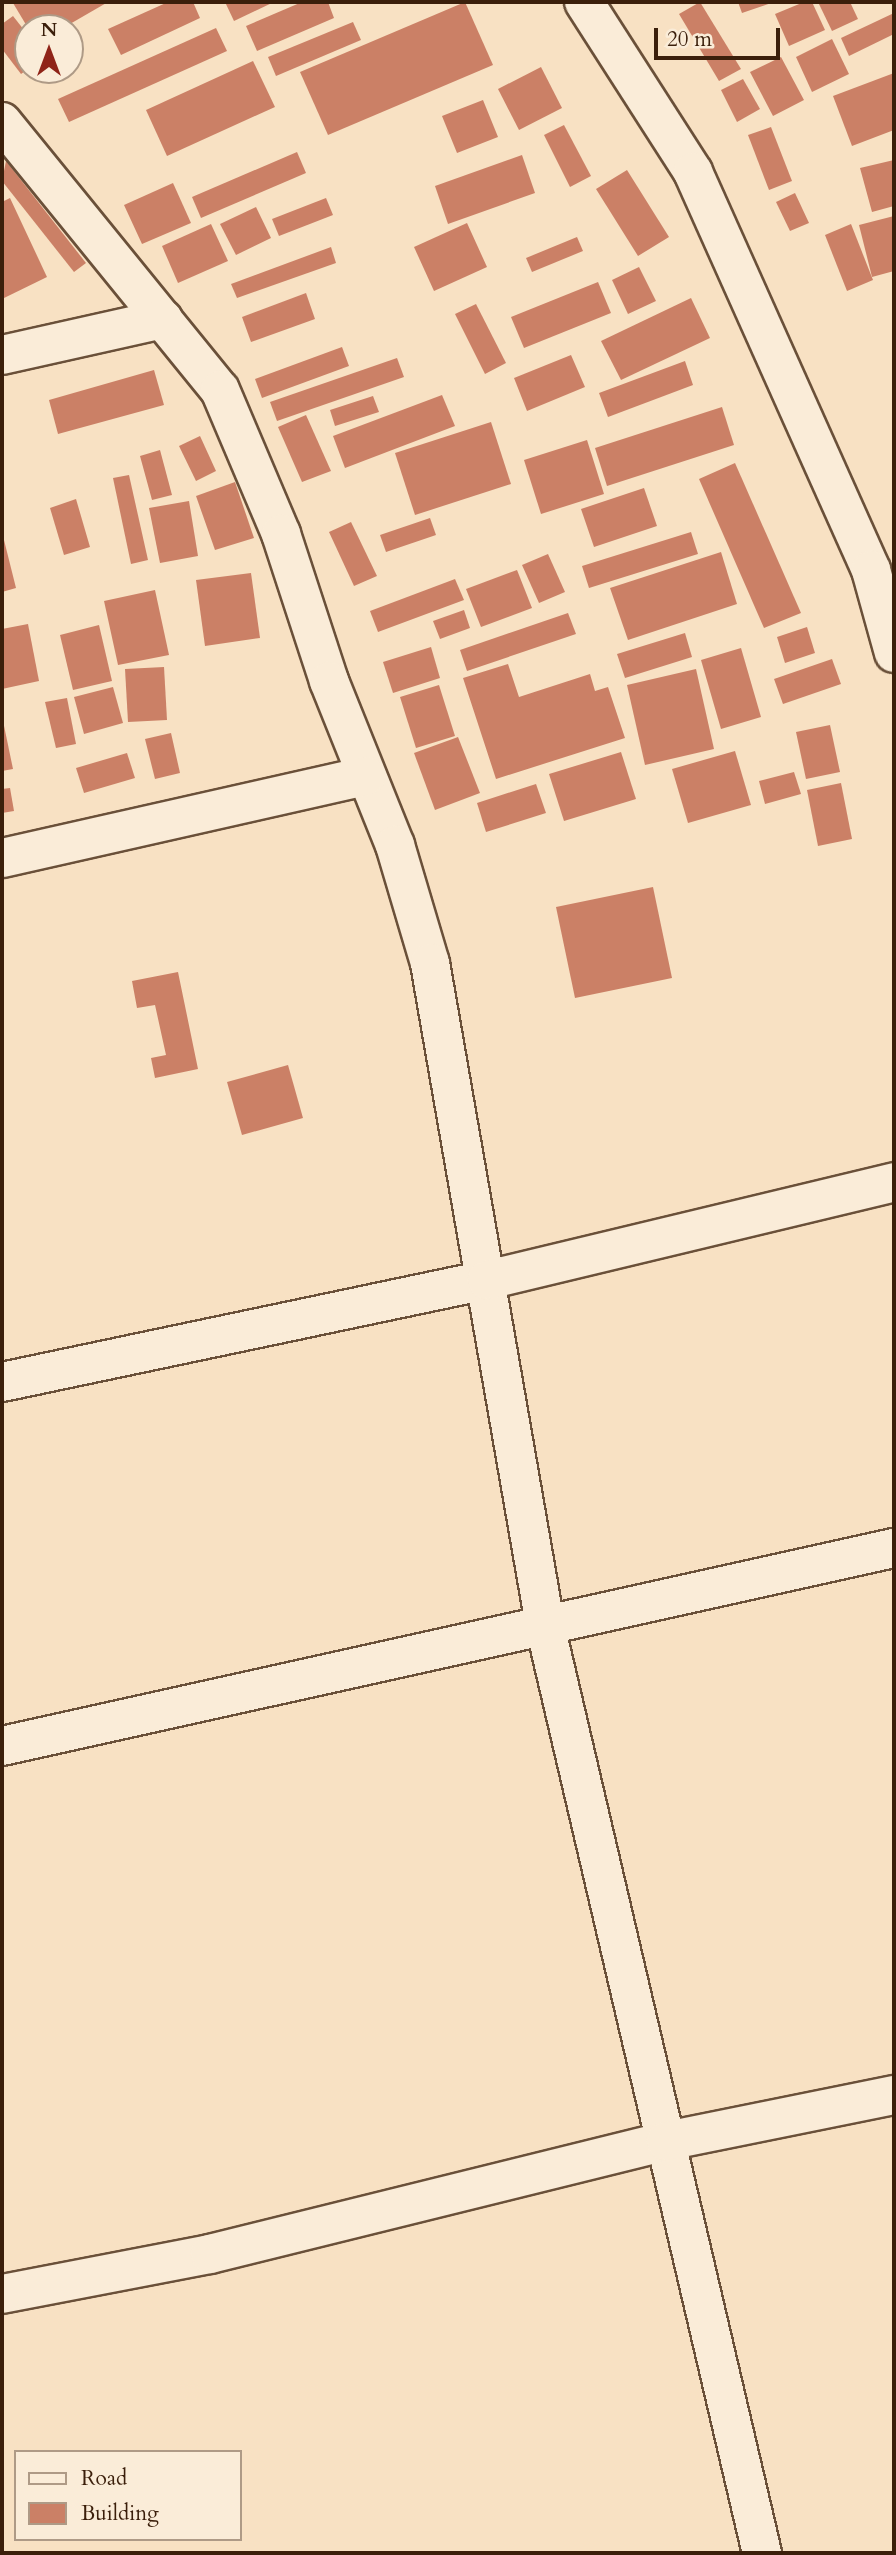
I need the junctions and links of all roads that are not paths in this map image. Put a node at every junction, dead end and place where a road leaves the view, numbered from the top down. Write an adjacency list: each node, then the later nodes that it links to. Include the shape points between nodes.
1 (584, 2): 5 (street, via 693,172 871,570)
2 (2, 122): 3 (street)
3 (163, 319): 4 (street); 6 (street, via 220,390 281,534)
4 (2, 355)
5 (894, 653)
6 (366, 776): 7 (street); 9 (street, via 396,845 430,962)
7 (2, 858)
8 (894, 1182): 9 (street)
9 (487, 1280): 10 (street); 12 (street)
10 (2, 1382)
11 (894, 1548): 12 (street)
12 (546, 1630): 13 (street); 15 (street)
13 (2, 1746)
14 (894, 2095): 15 (street)
15 (666, 2141): 16 (street, via 210,2254); 17 (street)
16 (2, 2294)
17 (762, 2553)

